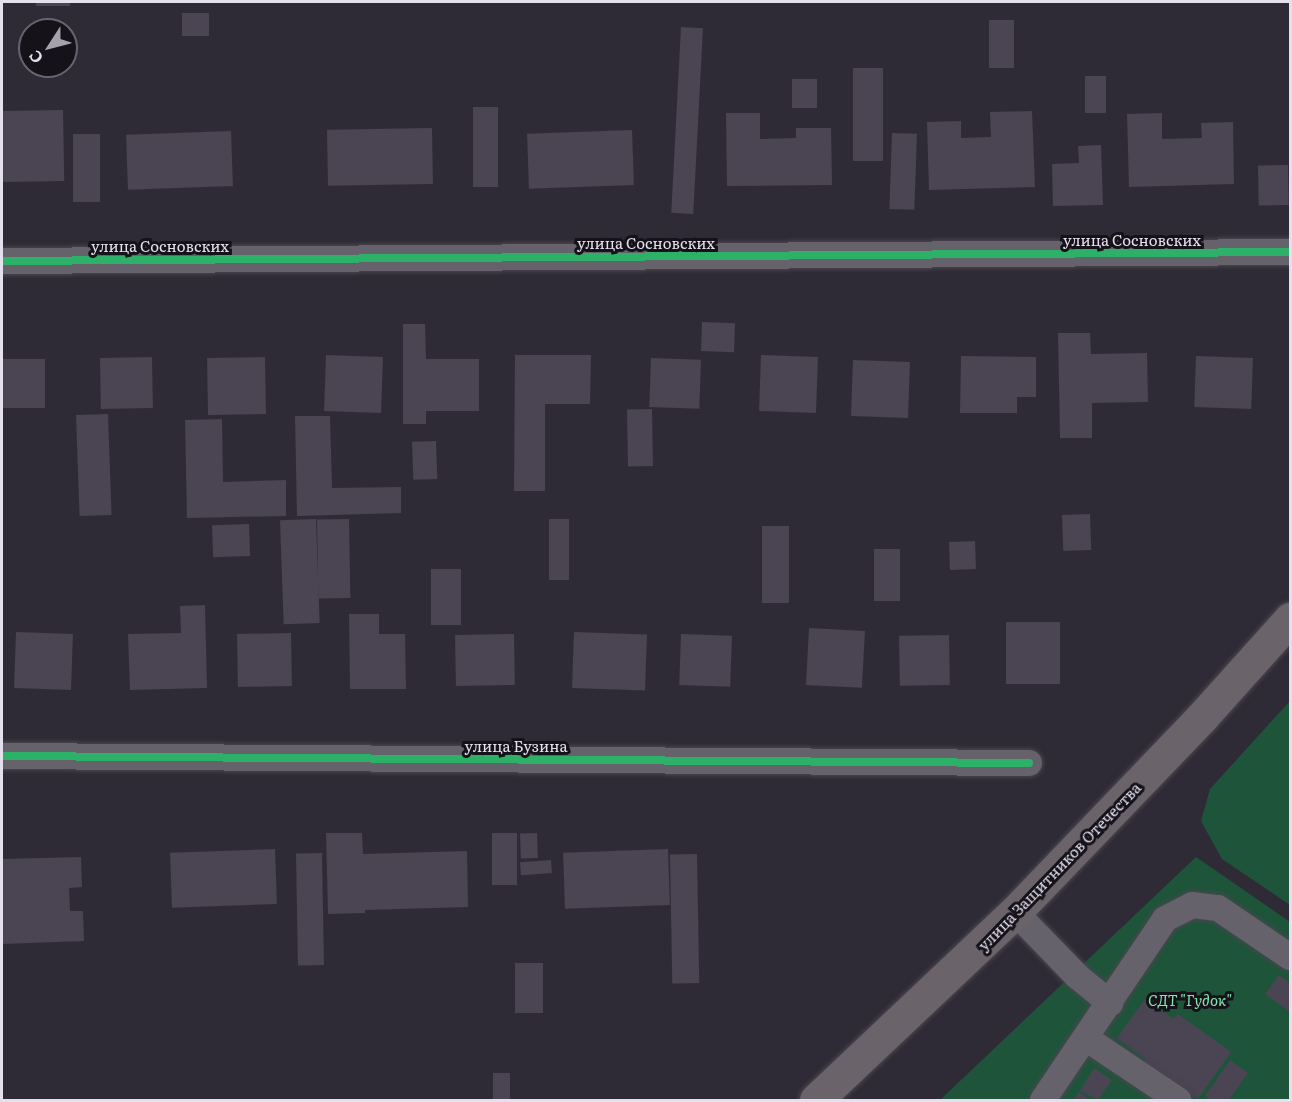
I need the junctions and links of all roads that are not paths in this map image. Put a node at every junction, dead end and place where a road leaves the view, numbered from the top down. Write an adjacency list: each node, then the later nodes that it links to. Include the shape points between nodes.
1 (1290, 252): 2 (street, улица Сосновских)
2 (2, 261)
3 (1290, 619): 6 (main road, улица Защитников Отечества, via 1203,717)
4 (2, 756): 5 (street, улица Бузина)
5 (1029, 763)
6 (1015, 912): 8 (street, via 1077,976); 10 (main road, улица Защитников Отечества)
7 (1290, 957): 8 (street, via 1218,908 1192,905 1166,919)
8 (1110, 1003): 9 (street)
9 (1087, 1038): 11 (street); 12 (street)
10 (816, 1101)
11 (1043, 1101)
12 (1178, 1101)

